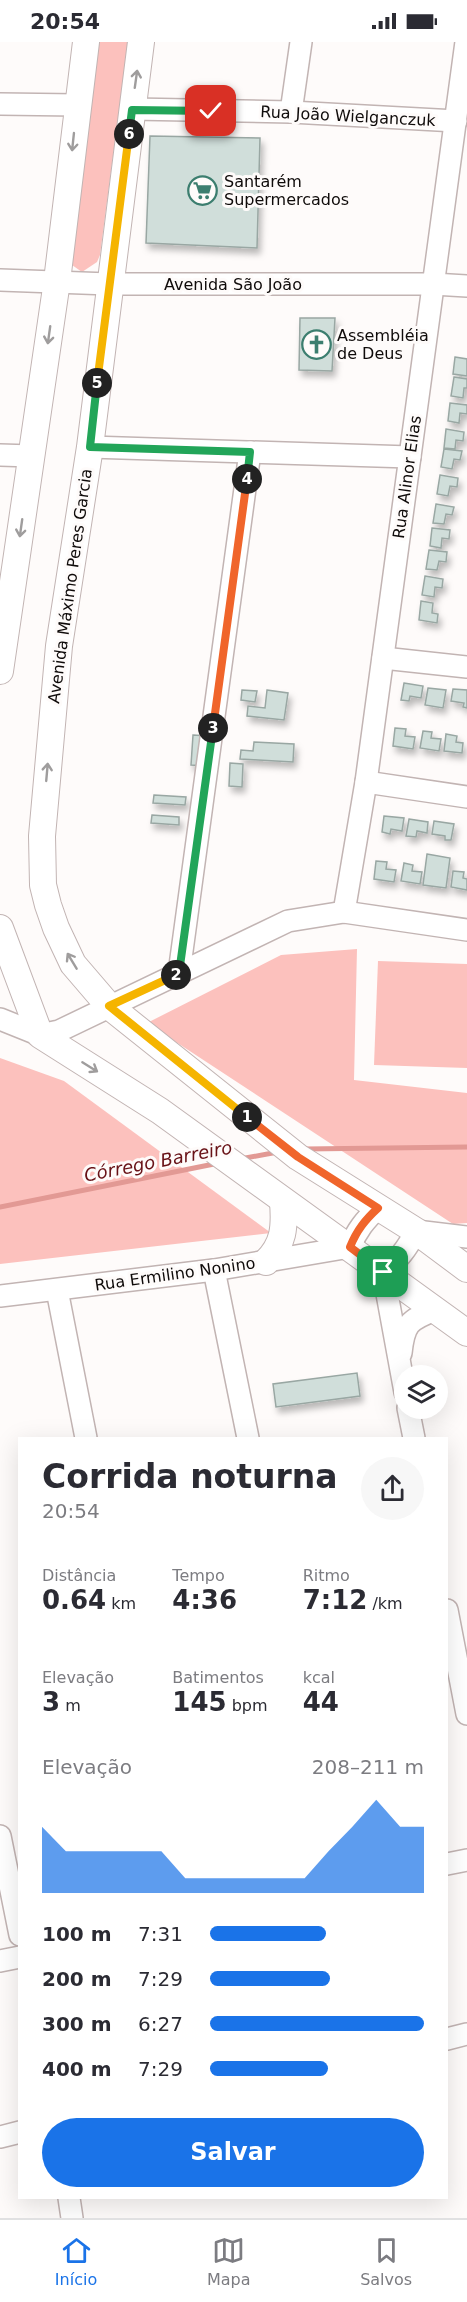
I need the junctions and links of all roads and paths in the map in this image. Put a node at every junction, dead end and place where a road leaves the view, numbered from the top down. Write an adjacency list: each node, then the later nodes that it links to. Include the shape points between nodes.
1 (86, 42): 6 (main road)
2 (141, 42): 7 (main road, Avenida Máximo Peres Garcia, one-way to 2)
3 (301, 42): 8 (street)
4 (466, 49): 9 (street, Rua Alinor Elias)
5 (0, 104): 6 (street)
6 (77, 105): 11 (main road, one-way to 11)
7 (132, 110): 8 (street, Rua João Wielganczuk); 12 (main road, Avenida Máximo Peres Garcia)
8 (291, 112): 9 (street, Rua João Wielganczuk)
9 (456, 121): 13 (street, Rua Alinor Elias)
10 (0, 280): 11 (street, Avenida São João)
11 (57, 281): 12 (street, Avenida São João); 18 (main road, one-way to 18)
12 (109, 284): 13 (street, Avenida São João); 15 (main road, Avenida Máximo Peres Garcia)
13 (433, 284): 14 (street, Avenida São João); 19 (street, Rua Alinor Elias)
14 (467, 286)
15 (90, 447): 16 (street); 32 (main road, Avenida Máximo Peres Garcia, one-way to 15, via 73,964 63,944 48,905 42,870 59,646)
16 (250, 452): 19 (street); 30 (street)
17 (0, 455): 18 (street)
18 (32, 456): 20 (main road, one-way to 20)
19 (410, 457): 21 (street, Rua Alinor Elias)
20 (4, 608): 23 (main road)
21 (383, 658): 22 (street); 24 (street, Rua Alinor Elias)
22 (467, 667)
23 (0, 671)
24 (366, 782): 25 (street); 26 (street, Rua Alinor Elias)
25 (467, 797)
26 (344, 912): 28 (street); 30 (street, via 288,921)
27 (0, 928): 29 (main road)
28 (467, 930)
29 (9, 955): 31 (main road); 34 (main road)
30 (179, 973): 32 (street)
31 (0, 979)
32 (109, 1006): 34 (street); 36 (main road, Avenida Máximo Peres Garcia, via 298,1157)
33 (0, 1019): 34 (street)
34 (40, 1035): 35 (main road, one-way to 35, via 160,1111)
35 (284, 1202): 39 (main road); 40 (main road, via 284,1232 275,1253)
36 (378, 1208): 37 (main road, Avenida Máximo Peres Garcia); 39 (street, via 356,1232)
37 (416, 1232): 38 (street); 41 (main road, Avenida Máximo Peres Garcia); 43 (street, via 398,1260)
38 (467, 1238)
39 (350, 1247): 40 (street, Rua Ermilino Nonino); 43 (main road)
40 (266, 1262): 42 (street, Rua Ermilino Nonino)
41 (467, 1269)
42 (214, 1270): 44 (street, Rua Ermilino Nonino); 51 (street)
43 (383, 1272): 46 (main road); 48 (street)
44 (57, 1290): 45 (street, Rua Ermilino Nonino); 50 (street)
45 (0, 1296)
46 (435, 1310): 47 (main road); 48 (street, via 412,1319 403,1337)
47 (467, 1334)
48 (399, 1363)
49 (410, 1419): 52 (street)
50 (86, 1437)
51 (248, 1437)
52 (414, 1437)
53 (448, 1615): 54 (street)
54 (467, 1714)
55 (0, 1836): 58 (street)
56 (467, 1860): 57 (street)
57 (448, 1864)
58 (18, 1925)
59 (18, 1957): 60 (street)
60 (0, 1961)
61 (467, 2034): 62 (street)
62 (448, 2039)
63 (18, 2132): 64 (street)
64 (0, 2137)
65 (69, 2199): 66 (street)
66 (72, 2218)

